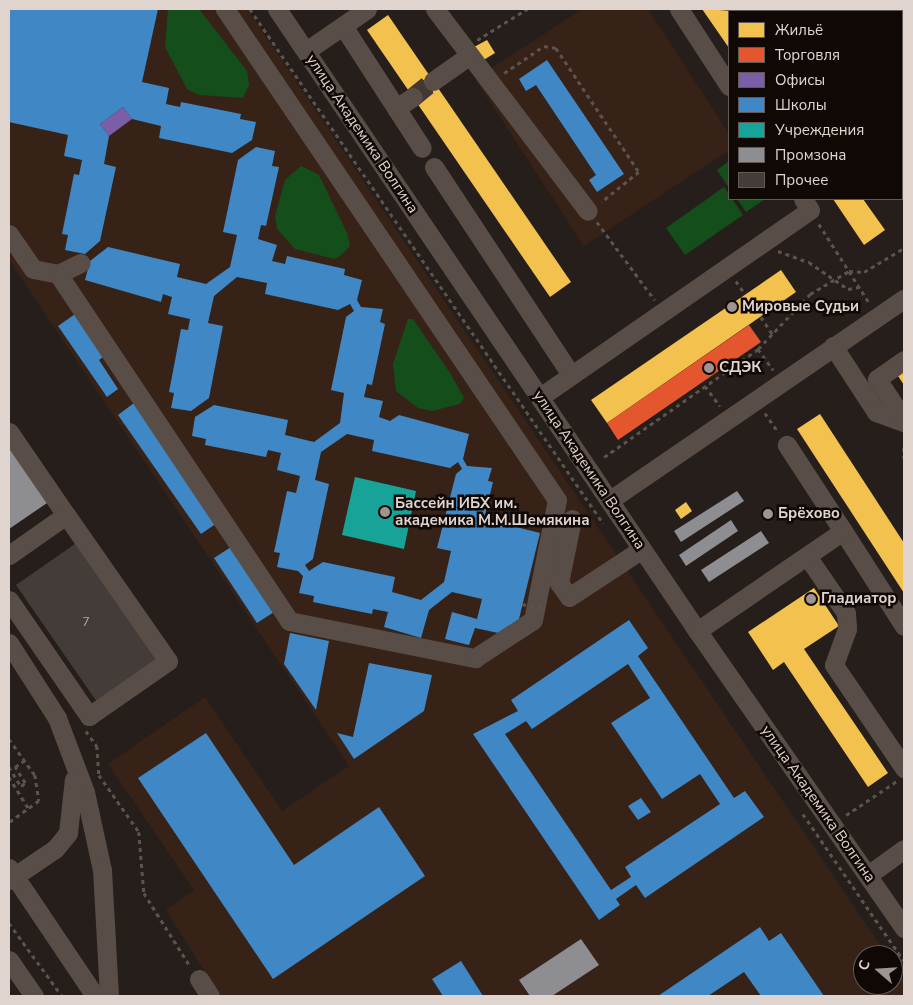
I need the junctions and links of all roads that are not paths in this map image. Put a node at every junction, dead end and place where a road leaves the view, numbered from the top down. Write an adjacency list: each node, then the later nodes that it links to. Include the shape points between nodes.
1 (226, 9): 19 (street, via 557,500 533,620 475,658 289,621)
2 (277, 9): 7 (street, улица Академика Волгина)
3 (367, 9): 6 (street)
4 (435, 9): 8 (street)
5 (679, 9): 10 (street)
6 (343, 26): 7 (street); 12 (street)
7 (306, 51): 24 (street, улица Академика Волгина)
8 (467, 51): 9 (street); 16 (street)
9 (433, 81)
10 (728, 84)
11 (413, 96): 12 (street)
12 (396, 108): 13 (street)
13 (422, 148)
14 (434, 167): 23 (street)
15 (806, 204): 23 (street, via 760,244)
16 (588, 211)
17 (9, 234): 19 (street, via 33,269)
18 (80, 263): 19 (street)
19 (58, 274)
20 (904, 299): 21 (street)
21 (833, 346): 25 (street, via 876,412); 28 (street)
22 (904, 360): 25 (street, via 877,379)
23 (571, 375): 24 (street)
24 (540, 397): 28 (street, улица Академика Волгина)
25 (904, 421)
26 (9, 432): 29 (street)
27 (787, 445): 31 (street)
28 (610, 500): 32 (street, улица Академика Волгина)
29 (66, 515): 33 (street); 35 (street, via 168,661 89,716)
30 (572, 519): 32 (street, via 559,583 569,598)
31 (843, 532): 34 (street); 36 (street)
32 (642, 549): 37 (street, улица Академика Волгина)
33 (9, 555)
34 (807, 556): 37 (street); 40 (street, via 846,613 847,629 834,665)
35 (9, 600)
36 (904, 626)
37 (696, 631): 43 (street, улица Академика Волгина)
38 (9, 643): 39 (street, via 57,718)
39 (74, 753): 42 (street, via 74,796 68,833 55,849); 49 (street, via 102,870)
40 (904, 768)
41 (904, 849): 43 (street)
42 (11, 875): 48 (street)
43 (868, 875): 44 (street, улица Академика Волгина)
44 (904, 928)
45 (9, 960): 47 (street)
46 (199, 979): 50 (street)
47 (34, 996)
48 (94, 996)
49 (109, 996)
50 (210, 996)

